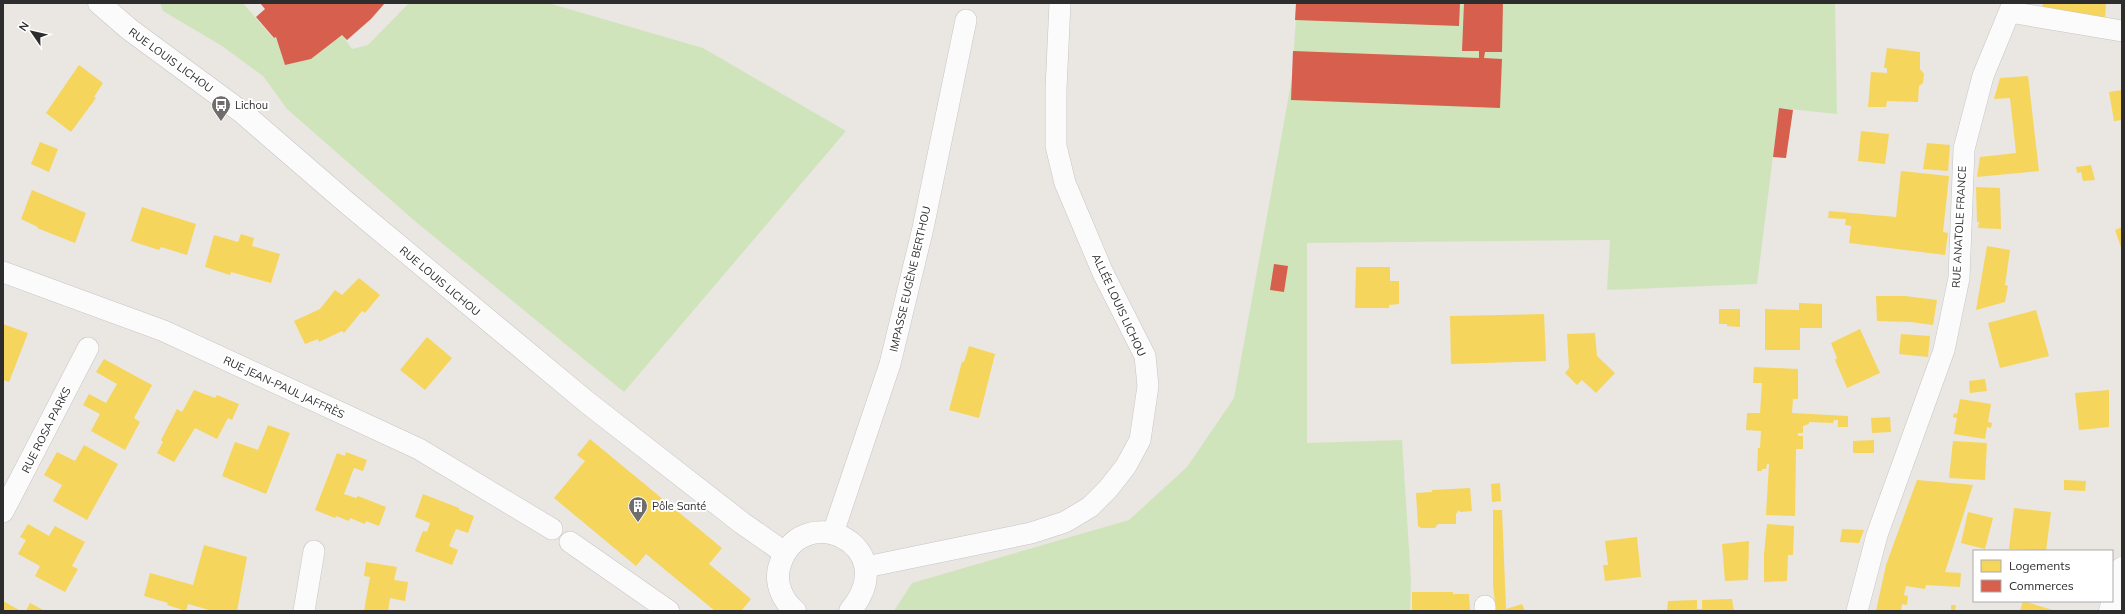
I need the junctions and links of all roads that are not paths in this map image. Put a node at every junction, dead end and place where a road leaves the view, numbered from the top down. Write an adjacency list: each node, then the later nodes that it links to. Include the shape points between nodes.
1 (99, 3): 13 (main road, RUE LOUIS LICHOU, via 243,113 588,403 742,523)
2 (1060, 3): 14 (street, ALLÉE LOUIS LICHOU, via 1056,146 1065,183 1103,273 1145,356 1148,386 1140,440 1126,466 1108,489 1090,507 1064,522 1031,534)
3 (2011, 8): 5 (street); 21 (street, RUE ANATOLE FRANCE, via 1983,76 1964,149 1959,278 1944,350 1876,535)
4 (966, 20): 10 (street, IMPASSE EUGÈNE BERTHOU, via 923,228 890,364)
5 (2122, 31)
6 (3, 272): 9 (street, RUE JEAN-PAUL JAFFRÈS, via 164,331 419,449)
7 (88, 348): 8 (street, RUE ROSA PARKS)
8 (3, 512)
9 (552, 529)
10 (833, 532): 13 (main road, via 816,532 800,537); 14 (main road, via 855,545)
11 (570, 542): 19 (street)
12 (314, 552): 18 (street)
13 (785, 553): 17 (main road, via 778,571 778,583)
14 (866, 567): 20 (main road, via 867,583 861,599)
15 (2122, 568): 16 (main road)
16 (2113, 600)
17 (789, 609)
18 (304, 611)
19 (669, 611)
20 (850, 611)
21 (1856, 611)

